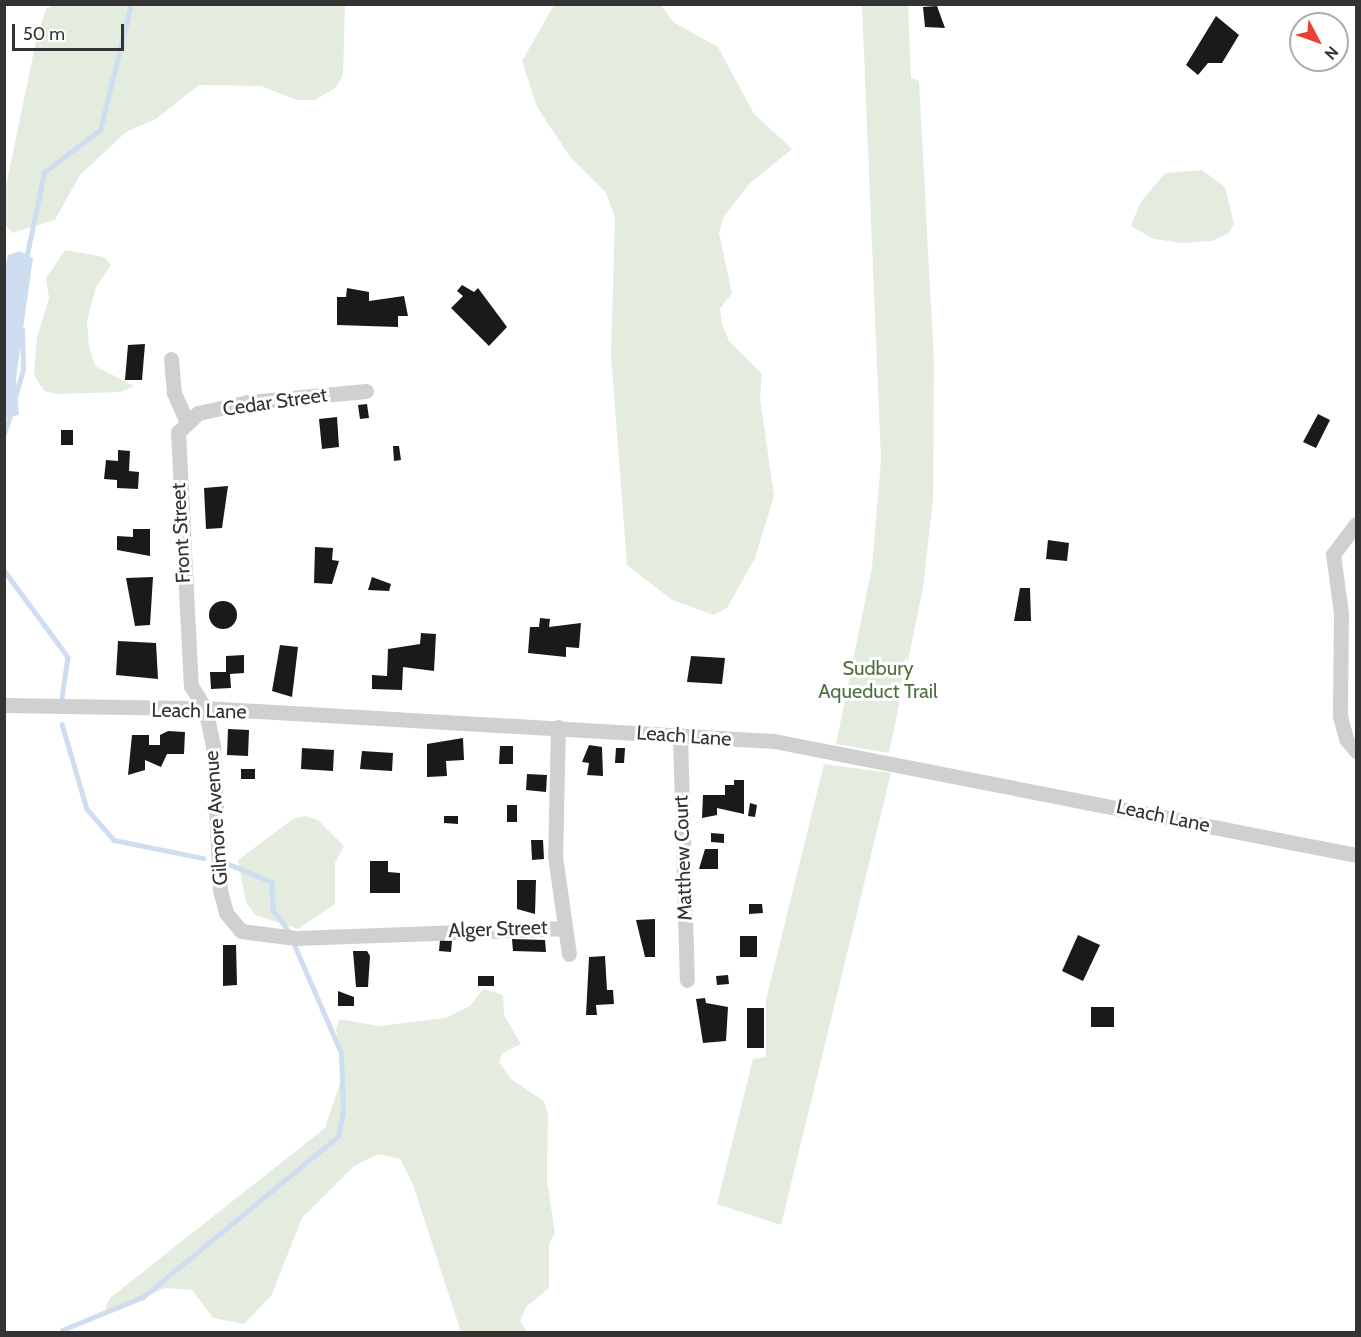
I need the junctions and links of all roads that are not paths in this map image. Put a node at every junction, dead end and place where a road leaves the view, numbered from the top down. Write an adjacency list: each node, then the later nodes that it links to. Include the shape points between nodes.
1 (171, 359): 3 (street, via 174,393)
2 (366, 391): 3 (street, Cedar Street, via 248,402)
3 (186, 420): 6 (street, Front Street, via 178,432 186,618 191,686)
4 (1356, 524): 9 (street, via 1333,554 1341,613 1340,716 1346,739)
5 (4, 705): 6 (street, Leach Lane)
6 (205, 708): 7 (street, Leach Lane); 11 (street, Gilmore Avenue, via 217,792 220,890)
7 (558, 727): 8 (street, Leach Lane); 12 (street, Alger Street, via 555,856)
8 (680, 735): 10 (street, Leach Lane, via 787,743 862,761 972,777); 14 (street, Matthew Court)
9 (1356, 751)
10 (1355, 857)
11 (235, 926): 12 (street, Alger Street, via 257,935 296,938)
12 (562, 928): 13 (street)
13 (569, 954)
14 (687, 980)

